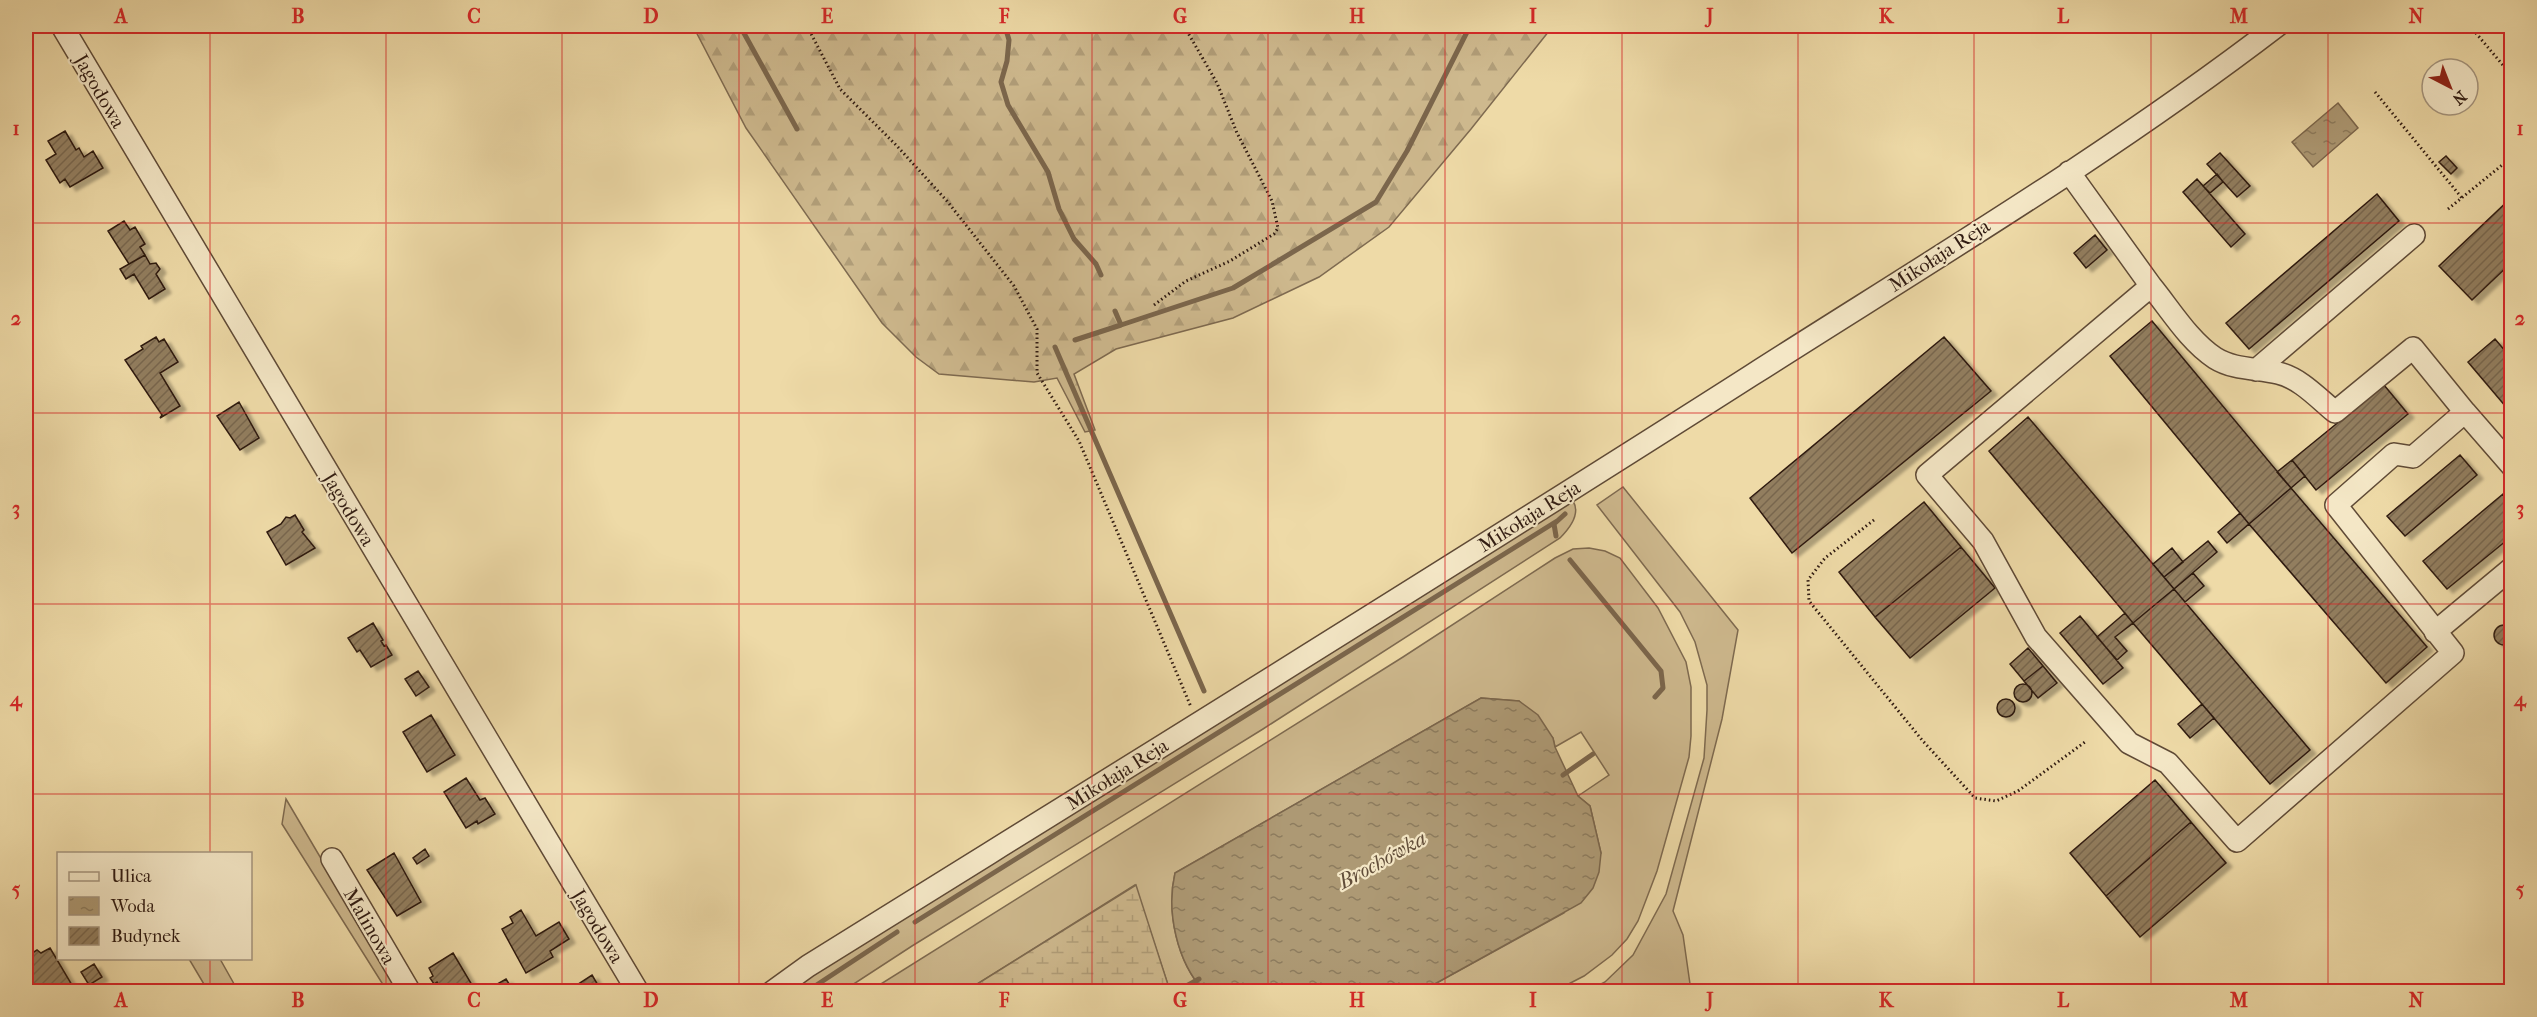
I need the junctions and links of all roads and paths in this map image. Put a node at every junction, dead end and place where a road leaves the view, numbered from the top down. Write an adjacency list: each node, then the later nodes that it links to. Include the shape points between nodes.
1 (62, 26): 25 (street, Jagodowa)
2 (807, 26): 21 (path, via 840,88 947,201 1014,286 1037,329 1037,373 1079,441)
3 (1184, 26): 14 (path, via 1217,83 1272,201 1278,228 1230,261 1186,281)
4 (2277, 26): 9 (street, Mikołaja Reja)
5 (2470, 26): 6 (path)
6 (2511, 76)
7 (2374, 92): 10 (path)
8 (2511, 157): 10 (path)
9 (2069, 172): 13 (street); 21 (street, Mikołaja Reja)
10 (2462, 198): 11 (path)
11 (2448, 209)
12 (2414, 235): 15 (street)
13 (2151, 285): 15 (street, via 2199,344 2217,359); 20 (street, via 1927,475 1983,541 2036,637 2129,743 2168,763 2237,841 2453,653)
14 (1155, 305)
15 (2256, 370): 16 (street, via 2280,373 2300,383 2335,412 2413,348)
16 (2465, 412): 17 (street); 20 (street, via 2413,457 2394,454 2336,505)
17 (2511, 466)
18 (1874, 520): 22 (path, via 1825,558 1808,580 1809,601 1922,740 1975,798 1996,801 2018,792)
19 (2511, 568): 20 (street)
20 (2435, 632)
21 (1197, 724): 26 (street, Mikołaja Reja)
22 (2085, 742)
23 (332, 859): 24 (street, Malinowa)
24 (410, 992)
25 (638, 992)
26 (772, 992)

